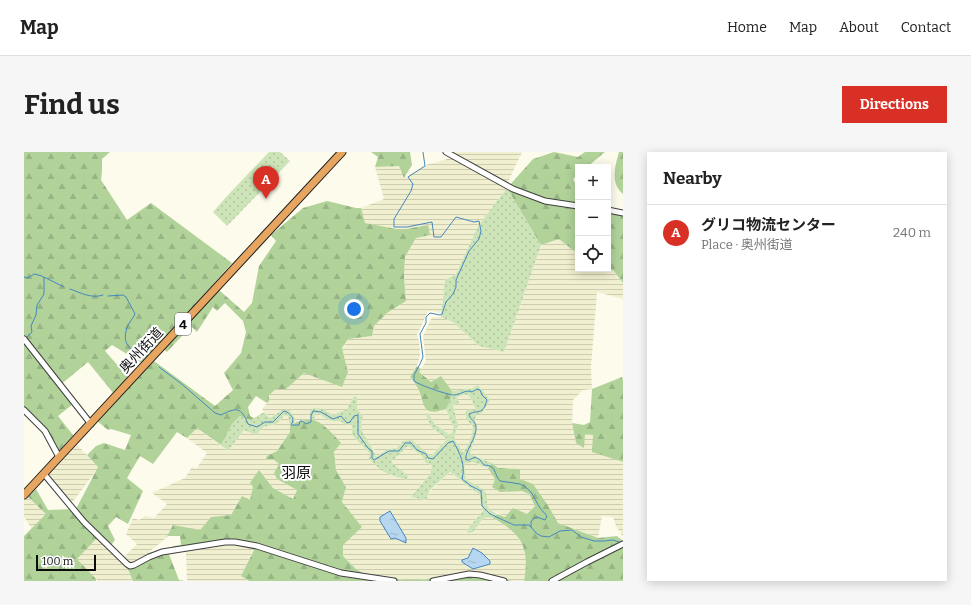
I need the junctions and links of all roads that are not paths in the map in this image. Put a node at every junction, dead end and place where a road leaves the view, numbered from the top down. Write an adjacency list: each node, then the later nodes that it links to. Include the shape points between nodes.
1 (342, 152): 8 (highway, 奥州街道 / 4)
2 (446, 152): 3 (street, via 513,189 545,201)
3 (575, 206)
4 (611, 211): 5 (street)
5 (623, 213)
6 (24, 339): 8 (street)
7 (24, 410): 9 (street, via 45,431)
8 (91, 424): 9 (highway, 奥州街道 / 4)
9 (59, 457): 10 (highway, 奥州街道 / 4)
10 (44, 474): 11 (highway, 奥州街道 / 4); 13 (street, via 84,522 130,566 162,552 235,542 257,546 342,573)
11 (24, 495)
12 (623, 544): 16 (street)
13 (394, 581)
14 (433, 581): 15 (street, via 470,574)
15 (504, 581)
16 (552, 581)

